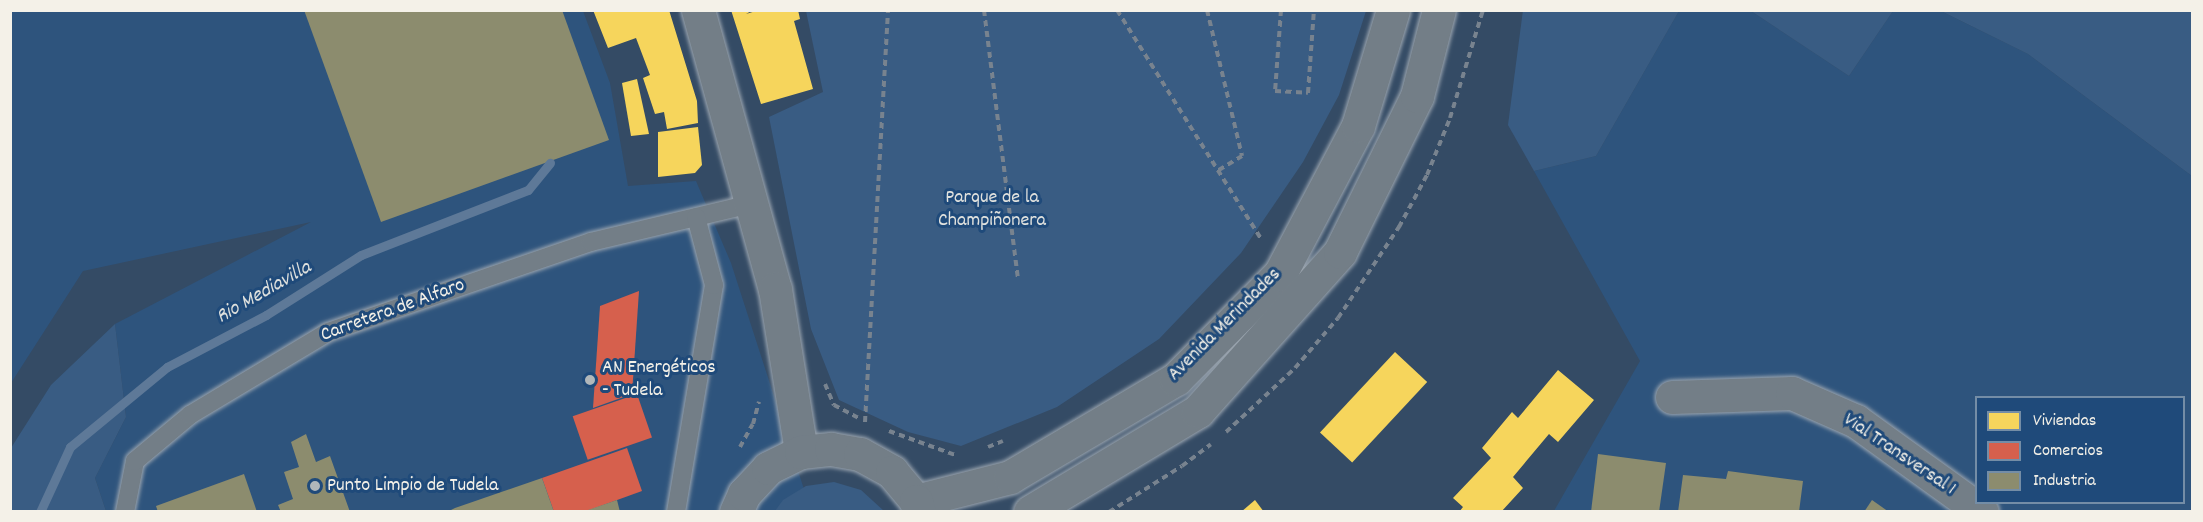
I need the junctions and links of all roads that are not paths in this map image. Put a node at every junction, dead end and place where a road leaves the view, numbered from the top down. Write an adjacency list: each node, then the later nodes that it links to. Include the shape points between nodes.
1 (698, 10): 4 (main road)
2 (1393, 10): 8 (main road, Avenida Merindades, via 1358,126 1272,282 1176,379 1010,477)
3 (1439, 10): 12 (main road, Avenida Merindades, via 1417,96 1340,252 1198,411)
4 (752, 204): 5 (lane, Carretera de Alfaro); 7 (main road, via 776,289)
5 (696, 217): 9 (lane, Carretera de Alfaro, via 591,242 328,332 190,415 135,461); 10 (lane, via 714,285)
6 (1672, 397): 13 (main road, Vial Transversal 1, via 1792,393 1856,421)
7 (801, 452): 8 (main road, via 831,449 860,454 892,472); 11 (main road, via 768,468 744,494)
8 (918, 506)
9 (125, 512)
10 (676, 512)
11 (736, 512)
12 (1029, 512)
13 (1982, 512)

